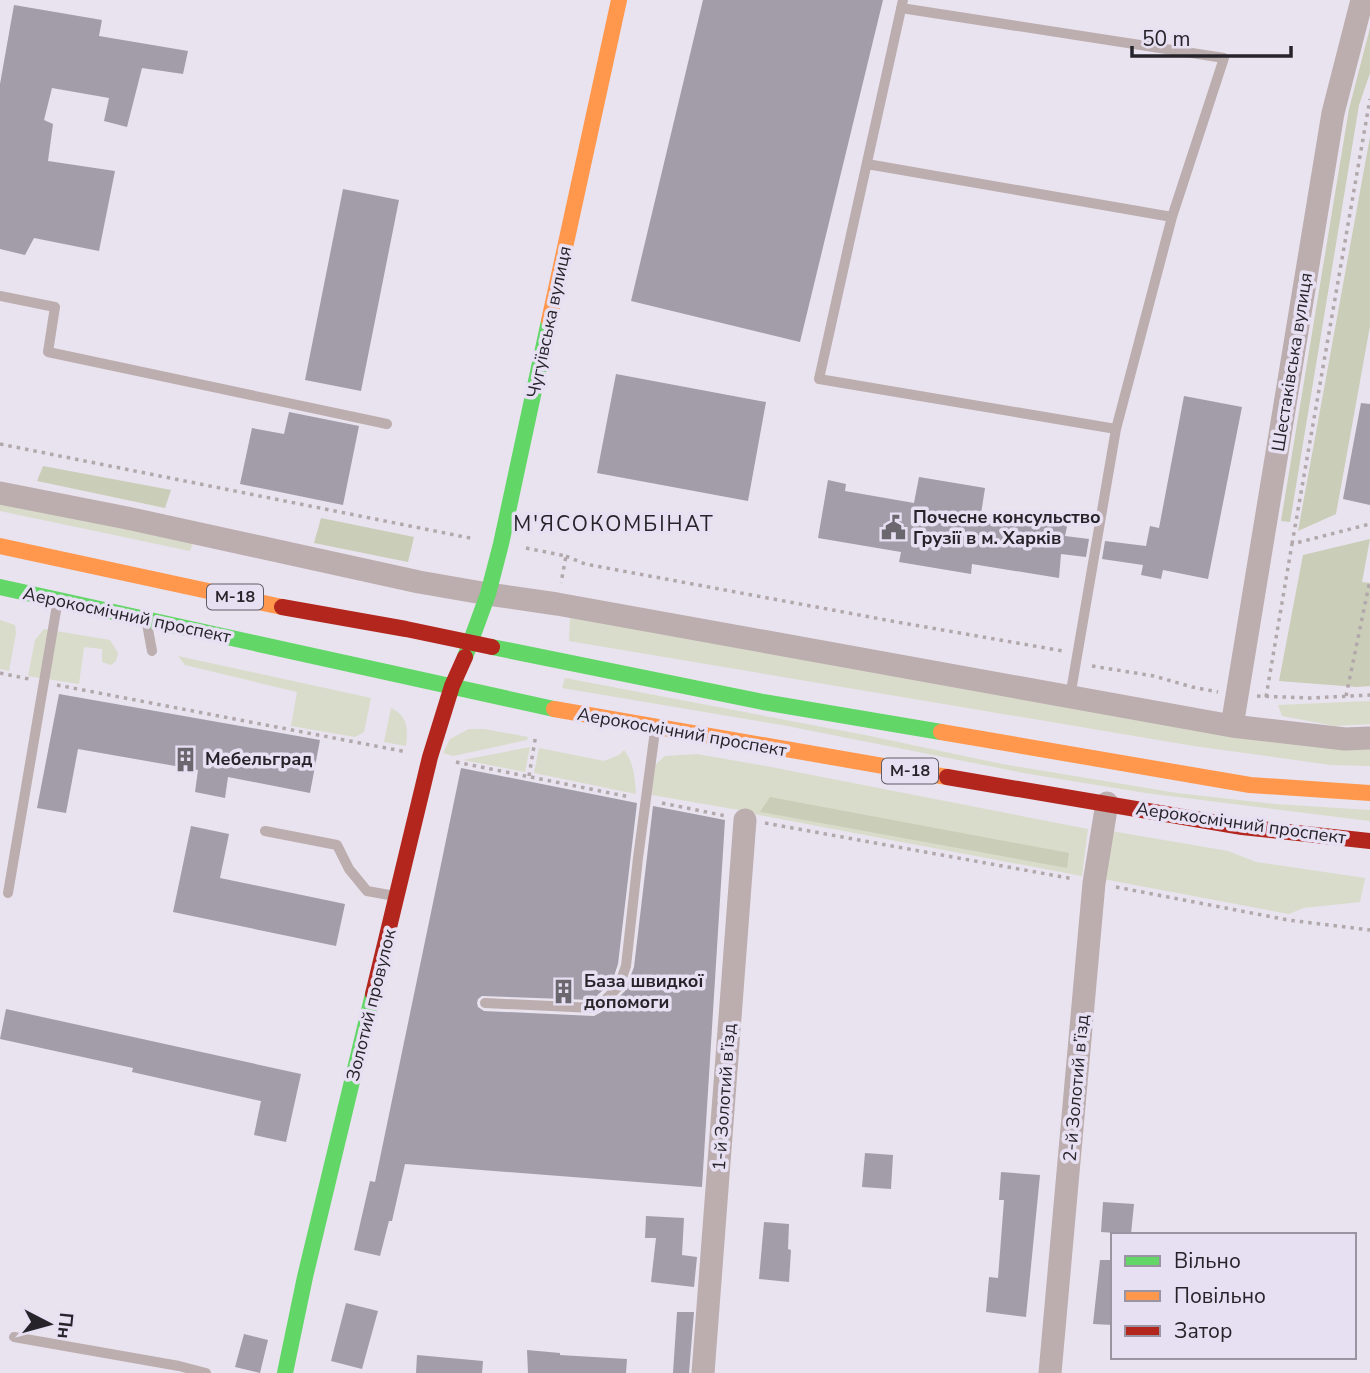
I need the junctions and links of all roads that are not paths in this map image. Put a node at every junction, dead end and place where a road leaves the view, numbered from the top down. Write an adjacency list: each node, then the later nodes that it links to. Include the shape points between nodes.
1 (620, 0): 12 (main road, Чугуївська вулиця)
2 (1362, 0): 19 (street, Шестаківська вулиця, via 1333,113)
3 (902, 4): 4 (lane); 5 (lane, via 1224,58)
4 (867, 164): 5 (lane); 8 (lane, via 819,379)
5 (1172, 218): 8 (lane)
6 (0, 296): 7 (lane, via 55,307 48,352)
7 (387, 424)
8 (1116, 429): 18 (lane)
9 (0, 493): 12 (street)
10 (0, 546): 15 (main road, М-18, via 274,606)
11 (0, 587): 13 (main road, Аерокосмічний проспект / М-18)
12 (488, 594): 15 (main road, Чугуївська вулиця); 18 (street)
13 (58, 599): 14 (main road, Аерокосмічний проспект / М-18); 27 (lane)
14 (146, 618): 16 (lane); 17 (main road, Аерокосмічний проспект / М-18)
15 (471, 642): 17 (main road, Золотий провулок); 22 (main road, М-18, via 763,702 1250,785)
16 (152, 651)
17 (452, 686): 20 (main road, Аерокосмічний проспект / М-18); 28 (main road, Золотий провулок)
18 (1070, 697): 19 (street)
19 (1232, 726): 21 (street)
20 (655, 728): 23 (main road, Аерокосмічний проспект / М-18); 29 (lane, via 626,966 619,986 594,1008)
21 (1370, 738)
22 (1370, 793)
23 (1107, 803): 26 (main road, Аерокосмічний проспект / М-18, via 1242,827); 34 (street, 2-й Золотий в’їзд, via 1094,883)
24 (745, 820): 33 (street, 1-й Золотий в’їзд)
25 (265, 831): 28 (lane, via 337,845 367,891)
26 (1370, 841)
27 (8, 893)
28 (397, 896): 32 (main road, Золотий провулок)
29 (485, 1003)
30 (14, 1336): 31 (lane)
31 (206, 1373)
32 (285, 1373)
33 (704, 1373)
34 (1050, 1373)

